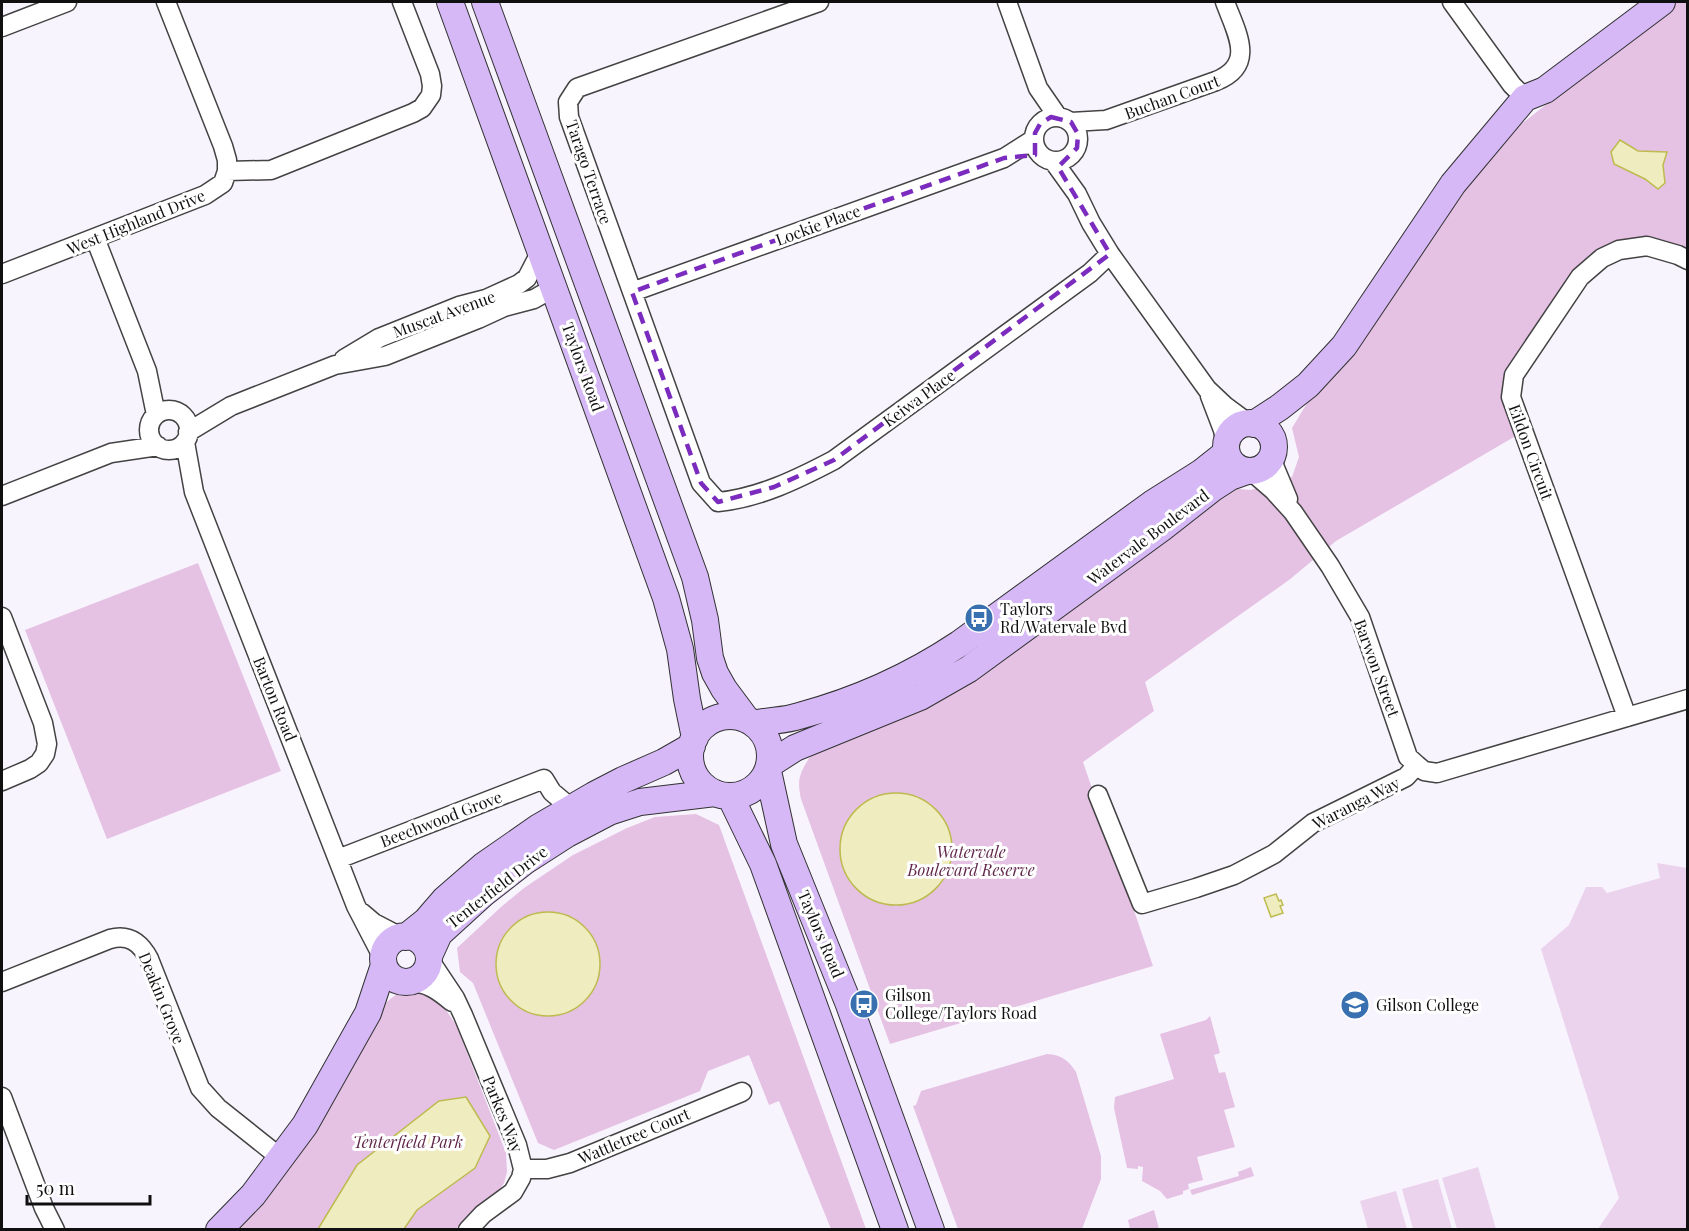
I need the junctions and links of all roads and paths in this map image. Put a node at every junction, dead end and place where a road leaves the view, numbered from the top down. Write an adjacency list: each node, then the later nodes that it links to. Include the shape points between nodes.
1 (67, 2): 11 (street)
2 (166, 2): 18 (street, via 223,146)
3 (402, 2): 18 (street, via 430,74 432,86 422,108 271,170)
4 (450, 2): 22 (street, Taylors Road)
5 (485, 2): 20 (street, Taylors Road)
6 (819, 2): 27 (street, Tarago Terrace, via 577,88 567,102)
7 (1007, 2): 12 (street)
8 (1225, 2): 15 (street, Buchan Court, via 1241,51 1232,73)
9 (1452, 2): 13 (street)
10 (1662, 2): 13 (street, via 1545,90)
11 (2, 27)
12 (1038, 88): 14 (street); 16 (street)
13 (1525, 99): 29 (street, via 1453,184 1365,317)
14 (1064, 120): 15 (street, Buchan Court); 16 (street, via 1045,120); 17 (street, via 1075,128)
15 (1106, 120): 17 (street, Buchan Court)
16 (1042, 145): 17 (street, via 1061,161); 19 (street); 27 (street, Lockie Place)
17 (1076, 148): 19 (street)
18 (227, 171): 21 (street, West Highland Drive, via 223,183 205,195)
19 (1077, 194): 23 (street)
20 (563, 214): 26 (street, via 567,263); 47 (street, Taylors Road, via 695,578 713,666 724,689)
21 (95, 238): 25 (street, West Highland Drive); 32 (street)
22 (541, 251): 26 (street, Taylors Road); 28 (street, Muscat Avenue, via 527,278 519,284 379,338)
23 (1110, 254): 30 (street); 42 (street, Keiwa Place, via 1090,273 834,460 735,501 718,502)
24 (1688, 260): 46 (street, Eildon Circuit, via 1647,246 1619,250 1602,258 1580,277 1514,375 1511,397)
25 (2, 274)
26 (555, 287): 28 (street, Muscat Avenue, via 534,299 504,307 386,356); 48 (street, Taylors Road, via 675,627)
27 (632, 292): 42 (street, Tarago Terrace, via 701,483)
28 (335, 365): 31 (street, Muscat Avenue)
29 (1308, 385): 33 (street); 38 (street, via 1288,416)
30 (1207, 389): 33 (street); 36 (street)
31 (231, 406): 32 (street, Muscat Avenue); 34 (street, Muscat Avenue)
32 (165, 417): 34 (street, via 185,420); 35 (street, via 150,437); 37 (street)
33 (1251, 423): 36 (street, via 1233,429); 38 (street, via 1267,430 1274,444)
34 (186, 437): 35 (street, via 174,449); 40 (street, Barton Road)
35 (163, 448): 37 (street); 40 (street, Barton Road)
36 (1226, 448): 39 (street, via 1233,465); 47 (street, Watervale Boulevard, via 1202,472 932,662 875,689 800,716)
37 (111, 453): 41 (street)
38 (1273, 454): 39 (street, via 1264,467); 43 (street, Barwon Street)
39 (1249, 471): 43 (street, Barwon Street); 50 (street, Watervale Boulevard, via 1223,481 953,679 889,711 795,748)
40 (194, 492): 55 (street, Barton Road)
41 (2, 496)
42 (711, 496)
43 (1293, 512): 49 (street, Barwon Street, via 1360,617 1408,757)
44 (2, 617): 51 (street, via 47,735 45,754 39,763)
45 (1688, 699): 46 (street, Waranga Way)
46 (1627, 717): 49 (street, Waranga Way, via 1437,773)
47 (751, 722): 48 (street, via 723,717 707,724); 50 (street, via 769,746)
48 (693, 742): 52 (street, via 690,757 697,779); 54 (street, Tenterfield Drive, via 670,759)
49 (1417, 765): 53 (street, Waranga Way, via 1406,777 1313,823 1274,854 1234,875 1142,904)
50 (769, 767): 52 (street, via 753,790 742,795); 65 (street, Taylors Road, via 784,844)
51 (2, 781)
52 (722, 795): 58 (street, Tenterfield Drive, via 640,802 609,812 567,834 510,872 452,921 439,934); 68 (street, Taylors Road, via 763,864)
53 (1098, 795)
54 (570, 808): 55 (street, Beechwood Grove, via 544,779); 57 (street, Tenterfield Drive, via 483,866)
55 (338, 859): 56 (street, Barton Road)
56 (356, 906): 57 (street, Barton Road, via 367,918); 59 (street, Barton Road)
57 (404, 937): 58 (street, via 418,940); 59 (street, via 389,944)
58 (429, 958): 61 (street, via 421,977); 63 (street, Parkes Way)
59 (384, 962): 61 (street, via 392,977); 62 (street)
60 (2, 982): 67 (street, Deakin Grove, via 110,939 125,937 136,941 149,959 200,1088 218,1108)
61 (407, 982): 62 (street); 63 (street, Parkes Way, via 419,982 440,992)
62 (368, 1013): 67 (street, via 322,1098)
63 (463, 1015): 69 (street, Parkes Way)
64 (742, 1092): 69 (street, Wattletree Court, via 570,1163 547,1169)
65 (881, 1092): 68 (street, via 873,1096 864,1112); 74 (street, Taylors Road)
66 (2, 1097): 70 (street)
67 (282, 1158): 71 (street)
68 (869, 1158): 73 (street, Taylors Road)
69 (523, 1169): 72 (street, Parkes Way, via 513,1192)
70 (55, 1230)
71 (219, 1230)
72 (468, 1230)
73 (895, 1230)
74 (931, 1230)

